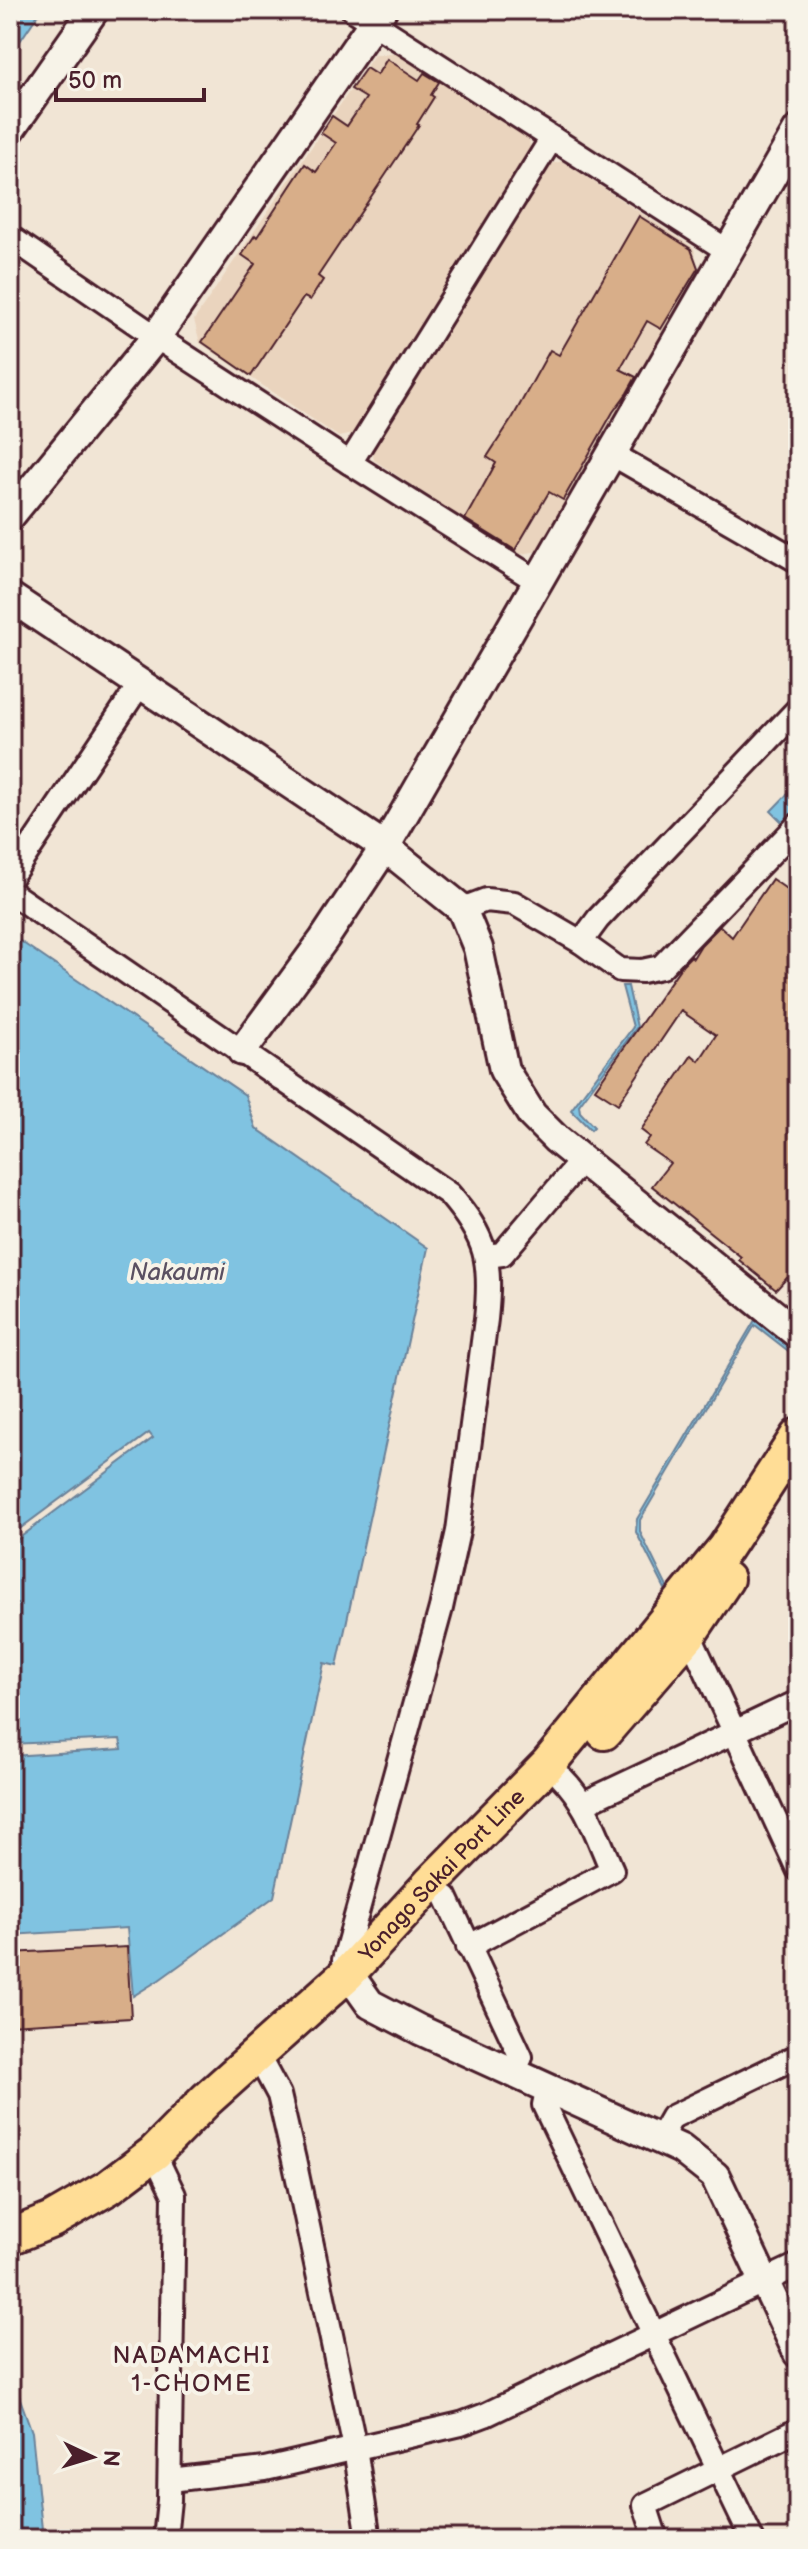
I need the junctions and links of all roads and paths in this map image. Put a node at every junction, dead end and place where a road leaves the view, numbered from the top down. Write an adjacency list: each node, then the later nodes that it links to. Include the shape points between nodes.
1 (94, 10): 3 (street)
2 (369, 14): 5 (street); 8 (street)
3 (10, 130)
4 (798, 130): 7 (street)
5 (552, 138): 7 (street); 10 (street)
6 (10, 237): 8 (street)
7 (728, 251): 9 (street)
8 (156, 337): 10 (street); 11 (street)
9 (612, 454): 12 (street); 13 (street)
10 (350, 463): 13 (street)
11 (10, 516)
12 (798, 561)
13 (537, 581): 18 (street)
14 (10, 597): 15 (street)
15 (140, 684): 18 (street); 19 (street)
16 (798, 709): 22 (street)
17 (794, 829): 22 (street, via 661,967 620,970)
18 (385, 847): 21 (street); 23 (street)
19 (10, 878)
20 (10, 892): 23 (street)
21 (462, 909): 22 (street, via 486,900 514,903); 24 (street, via 478,948 504,1070 532,1115)
22 (581, 942)
23 (242, 1051): 25 (street, via 449,1194 472,1221)
24 (582, 1160): 25 (street, via 502,1254); 26 (street)
25 (487, 1256): 36 (street, via 486,1319 458,1531 344,1960)
26 (798, 1334)
27 (798, 1436): 36 (main road, Yonago Sakai Port Line, via 725,1548 548,1764 430,1884)
28 (798, 1468): 29 (main road, Yonago Sakai Port Line)
29 (689, 1634): 31 (street); 32 (main road, Yonago Sakai Port Line)
30 (798, 1702): 31 (street)
31 (734, 1732): 32 (street); 33 (street)
32 (572, 1791): 34 (main road, Yonago Sakai Port Line); 35 (street, via 612,1870)
33 (798, 1869)
34 (446, 1897): 35 (street); 36 (main road, Yonago Sakai Port Line)
35 (468, 1947): 39 (street, via 521,2057)
36 (352, 1979): 38 (main road, Yonago Sakai Port Line); 39 (street, via 370,2004)
37 (798, 2056): 41 (street, via 672,2117)
38 (262, 2064): 42 (main road, Yonago Sakai Port Line, via 206,2100); 50 (street, via 279,2095)
39 (514, 2071): 40 (street)
40 (548, 2086): 41 (street); 47 (street, via 544,2105)
41 (660, 2138): 46 (street, via 715,2176)
42 (159, 2161): 43 (main road, Yonago Sakai Port Line); 44 (main road, Yonago Sakai Port Line, via 139,2194 71,2234); 52 (street, via 174,2195)
43 (10, 2237)
44 (10, 2259)
45 (798, 2265): 46 (street)
46 (764, 2280): 47 (street); 48 (street)
47 (653, 2333): 50 (street, via 485,2415); 51 (street)
48 (798, 2353)
49 (798, 2430): 51 (street)
50 (355, 2448): 52 (street, via 265,2469); 54 (street)
51 (718, 2470): 55 (street, via 645,2505); 56 (street)
52 (170, 2480): 53 (street)
53 (165, 2539)
54 (369, 2539)
55 (656, 2539)
56 (752, 2539)

